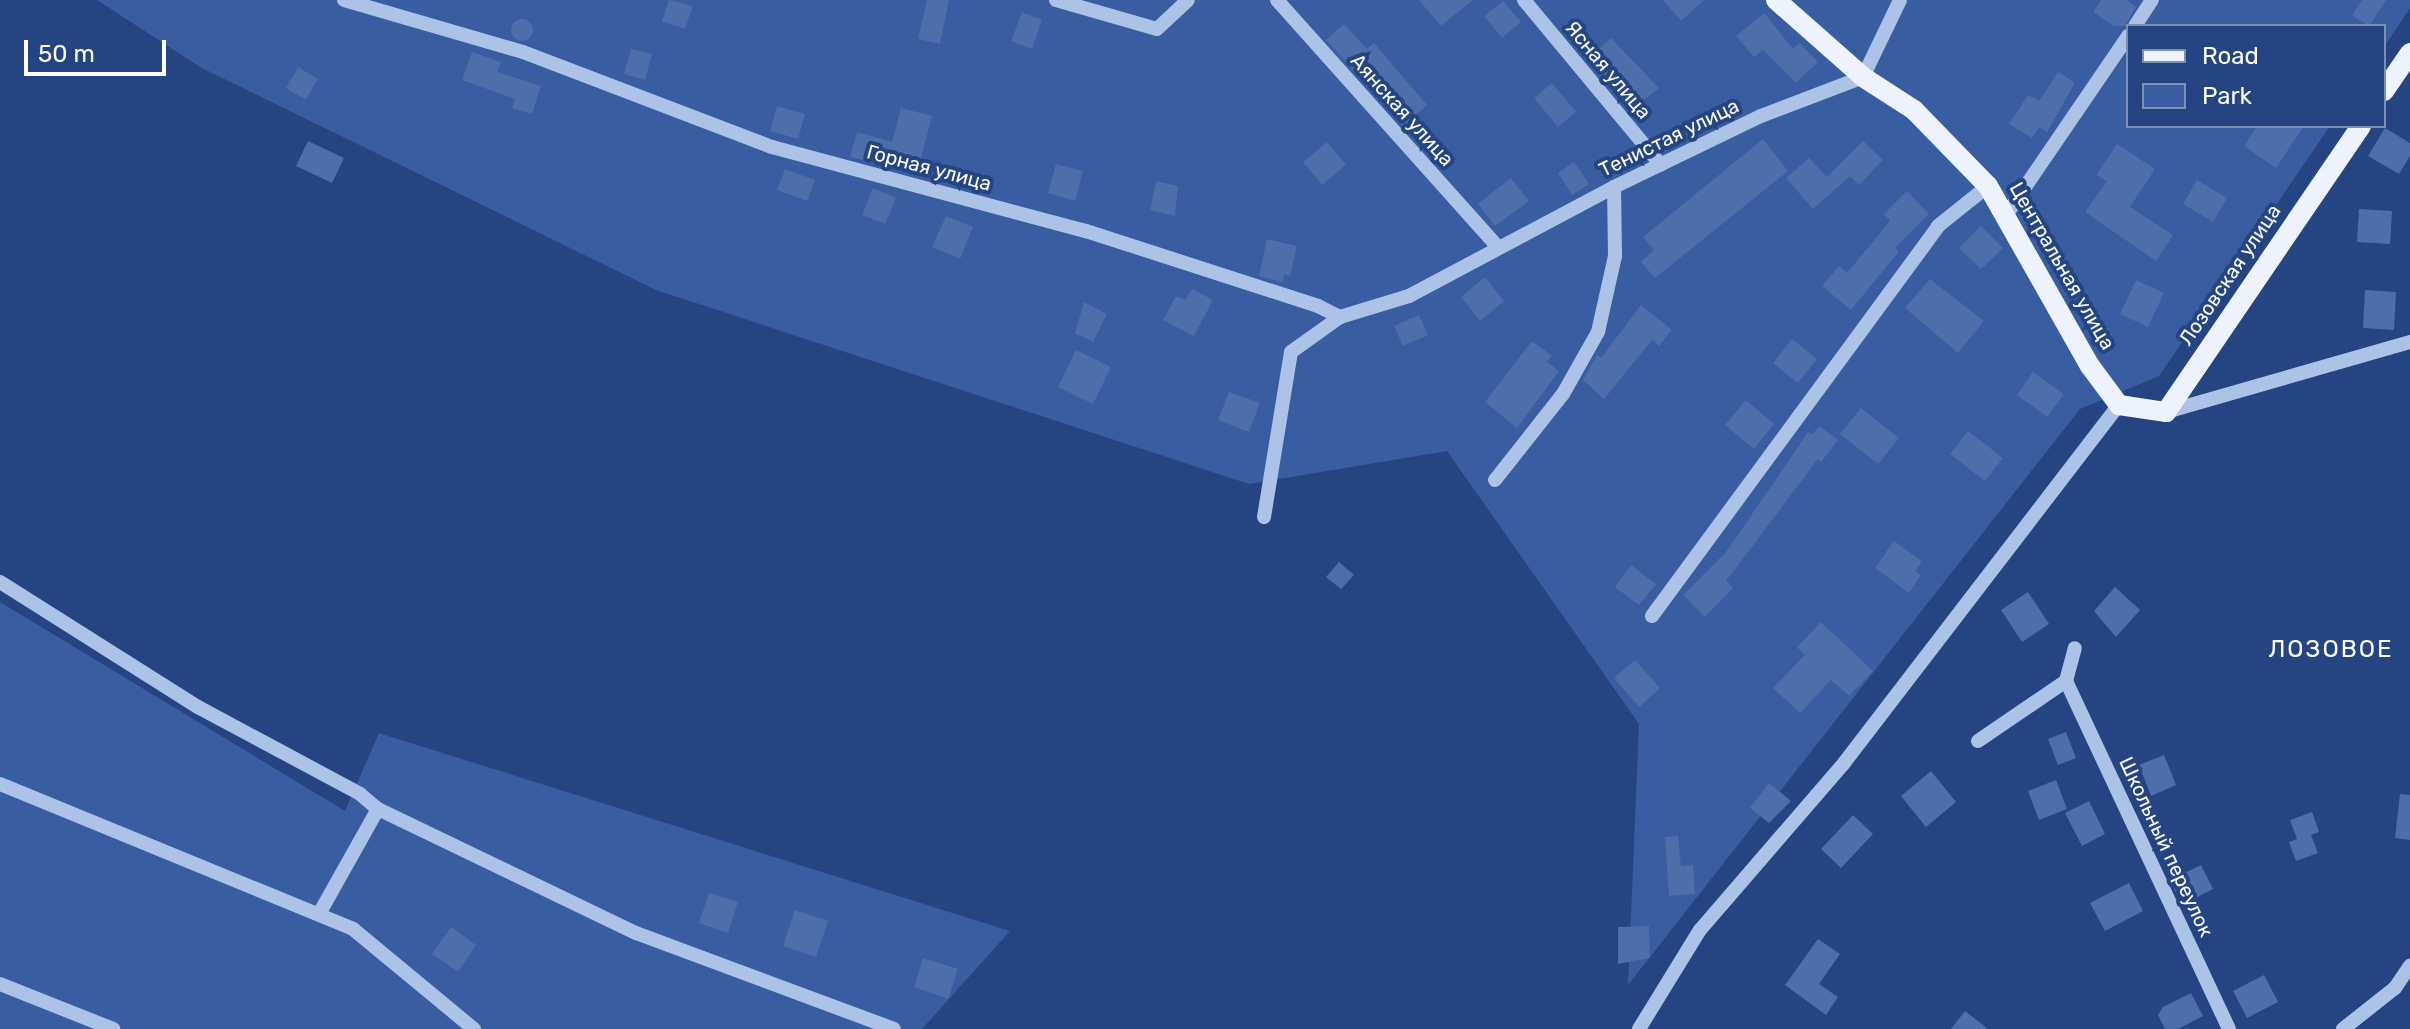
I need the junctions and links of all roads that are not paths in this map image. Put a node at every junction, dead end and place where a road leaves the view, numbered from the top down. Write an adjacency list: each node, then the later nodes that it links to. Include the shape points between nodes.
1 (344, 0): 20 (street, Горная улица, via 523,52 772,147 1086,231)
2 (1056, 0): 3 (street, via 1157,29)
3 (1188, 0)
4 (1277, 0): 19 (street, Аянская улица)
5 (1524, 0): 15 (street, Ясная улица)
6 (1776, 0): 12 (main road, Центральная улица)
7 (1900, 0): 12 (street)
8 (2152, 0): 9 (street)
9 (2136, 24)
10 (2126, 39): 18 (street)
11 (2410, 53): 13 (main road)
12 (1863, 77): 15 (street, Тенистая улица, via 1761,116); 16 (main road, Центральная улица, via 1914,110)
13 (2386, 88)
14 (2360, 128): 23 (main road, Лозовская улица)
15 (1661, 165): 17 (street, Тенистая улица)
16 (1988, 186): 18 (main road, Центральная улица); 27 (street, via 1938,226)
17 (1614, 187): 19 (street, Тенистая улица); 24 (street, via 1615,256 1598,332 1563,394)
18 (2006, 215): 22 (main road, Центральная улица, via 2090,366)
19 (1497, 246): 20 (street, via 1409,296)
20 (1340, 317): 25 (street, via 1291,352)
21 (2410, 342): 23 (street)
22 (2119, 405): 23 (main road); 39 (street, via 1844,763 1700,930)
23 (2166, 412)
24 (1495, 480)
25 (1264, 517)
26 (0, 582): 32 (street, via 198,707 360,794)
27 (1652, 616)
28 (2075, 648): 29 (street)
29 (2066, 681): 30 (street); 40 (street, Школьный переулок)
30 (1978, 741)
31 (0, 784): 33 (street)
32 (378, 809): 33 (street); 38 (street, via 636,933)
33 (319, 914): 37 (street, via 353,929)
34 (2410, 966): 41 (street, via 2395,988)
35 (0, 984): 36 (street)
36 (113, 1029)
37 (474, 1029)
38 (894, 1029)
39 (1639, 1029)
40 (2229, 1029)
41 (2343, 1029)

